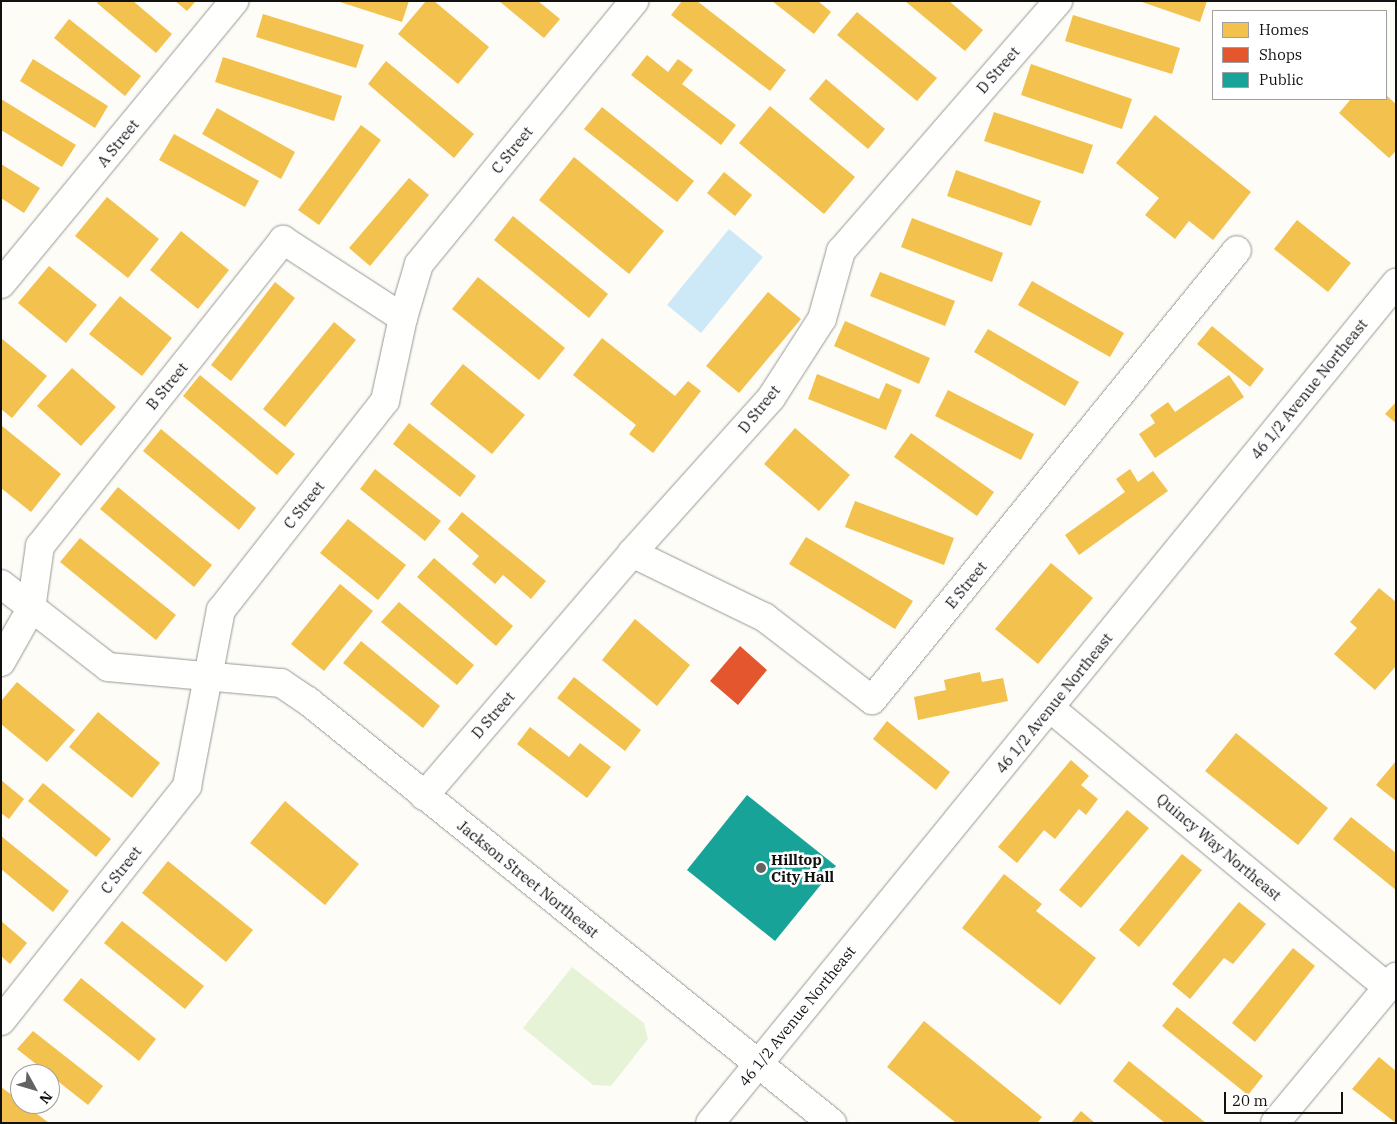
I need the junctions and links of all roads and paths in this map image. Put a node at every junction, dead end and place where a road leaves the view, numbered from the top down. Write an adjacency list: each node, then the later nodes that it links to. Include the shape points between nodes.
1 (234, 1): 6 (street, A Street)
2 (634, 1): 7 (street, C Street, via 419,264)
3 (1058, 1): 8 (street, D Street, via 841,251 822,319 771,398)
4 (1237, 250): 8 (street, E Street, via 872,700 764,617)
5 (1396, 283): 13 (street, 46 1/2 Avenue Northeast)
6 (1, 284)
7 (403, 318): 10 (street, B Street, via 283,240 40,546); 12 (street, C Street, via 385,401 221,610)
8 (632, 553): 14 (street, D Street)
9 (1, 584): 10 (street, Jackson Street Northeast)
10 (31, 608): 11 (street, B Street); 12 (street, Jackson Street Northeast, via 108,667)
11 (1, 662)
12 (208, 676): 14 (street, Jackson Street Northeast, via 281,682); 16 (street, C Street, via 187,786)
13 (1050, 708): 15 (street, Quincy Way Northeast); 17 (street, 46 1/2 Avenue Northeast)
14 (424, 796): 17 (street, Jackson Street Northeast)
15 (1392, 982): 20 (street)
16 (1, 1021)
17 (759, 1063): 18 (street, 46 1/2 Avenue Northeast); 19 (street, Jackson Street Northeast)
18 (710, 1123)
19 (832, 1123)
20 (1275, 1123)

